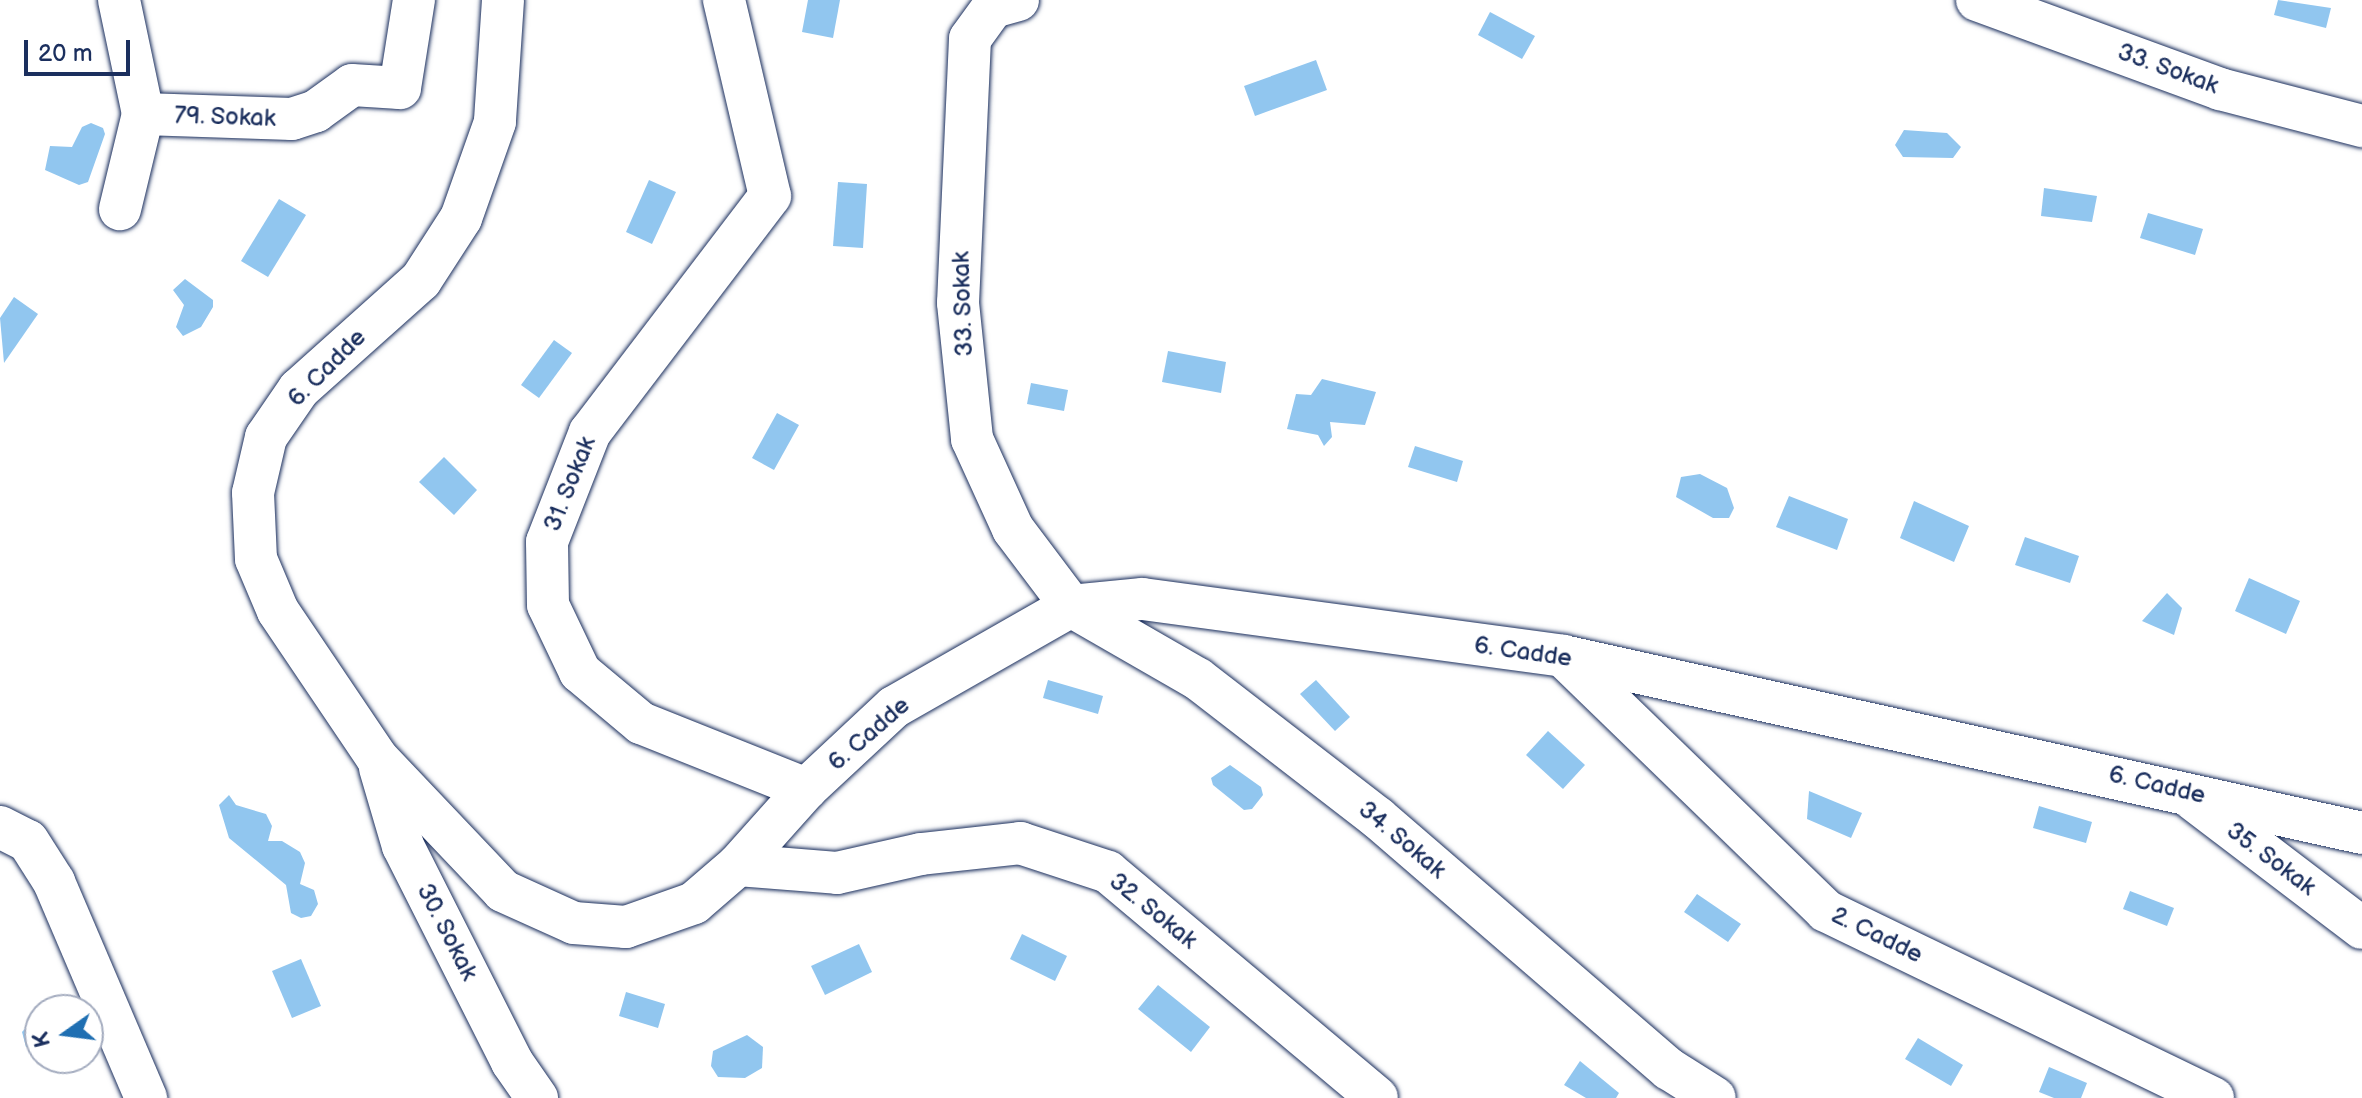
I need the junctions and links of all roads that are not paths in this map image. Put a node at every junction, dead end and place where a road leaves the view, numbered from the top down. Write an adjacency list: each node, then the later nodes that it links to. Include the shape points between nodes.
1 (119, 0): 7 (street, 79. Sokak)
2 (414, 0): 7 (street, 79. Sokak, via 400,88 352,85 316,111 292,119)
3 (503, 0): 12 (street, 6. Cadde, via 490,145 461,218 421,280 299,389 266,437 253,493 256,559 278,611)
4 (724, 0): 13 (street, 31. Sokak, via 770,196 590,432 547,542 548,605 580,672 641,723)
5 (1018, 0): 10 (street, 33. Sokak, via 993,7 970,39 958,303 972,439 1013,529)
6 (1977, 0): 8 (street, 33. Sokak, via 2220,89)
7 (143, 114): 9 (street, 79. Sokak)
8 (2362, 126)
9 (120, 209)
10 (1071, 606): 11 (street, 6. Cadde, via 1143,599); 13 (street, 6. Cadde, via 894,707); 22 (street, 34. Sokak, via 1198,679 1378,818 1669,1069)
11 (1563, 656): 14 (street, 6. Cadde); 23 (street, 2. Cadde, via 1826,911)
12 (377, 758): 17 (street, 6. Cadde, via 503,891 574,923 626,927 694,903); 20 (street, 30. Sokak, via 403,846 512,1062)
13 (806, 789): 17 (street, 6. Cadde)
14 (2181, 790): 16 (street, 6. Cadde); 18 (street, 35. Sokak)
15 (0, 827): 19 (street, via 28,841 54,882)
16 (2362, 833)
17 (738, 865): 21 (street, 32. Sokak, via 837,873 921,854 1020,843 1108,872)
18 (2362, 928)
19 (146, 1098)
20 (537, 1098)
21 (1377, 1098)
22 (1715, 1098)
23 (2213, 1098)

